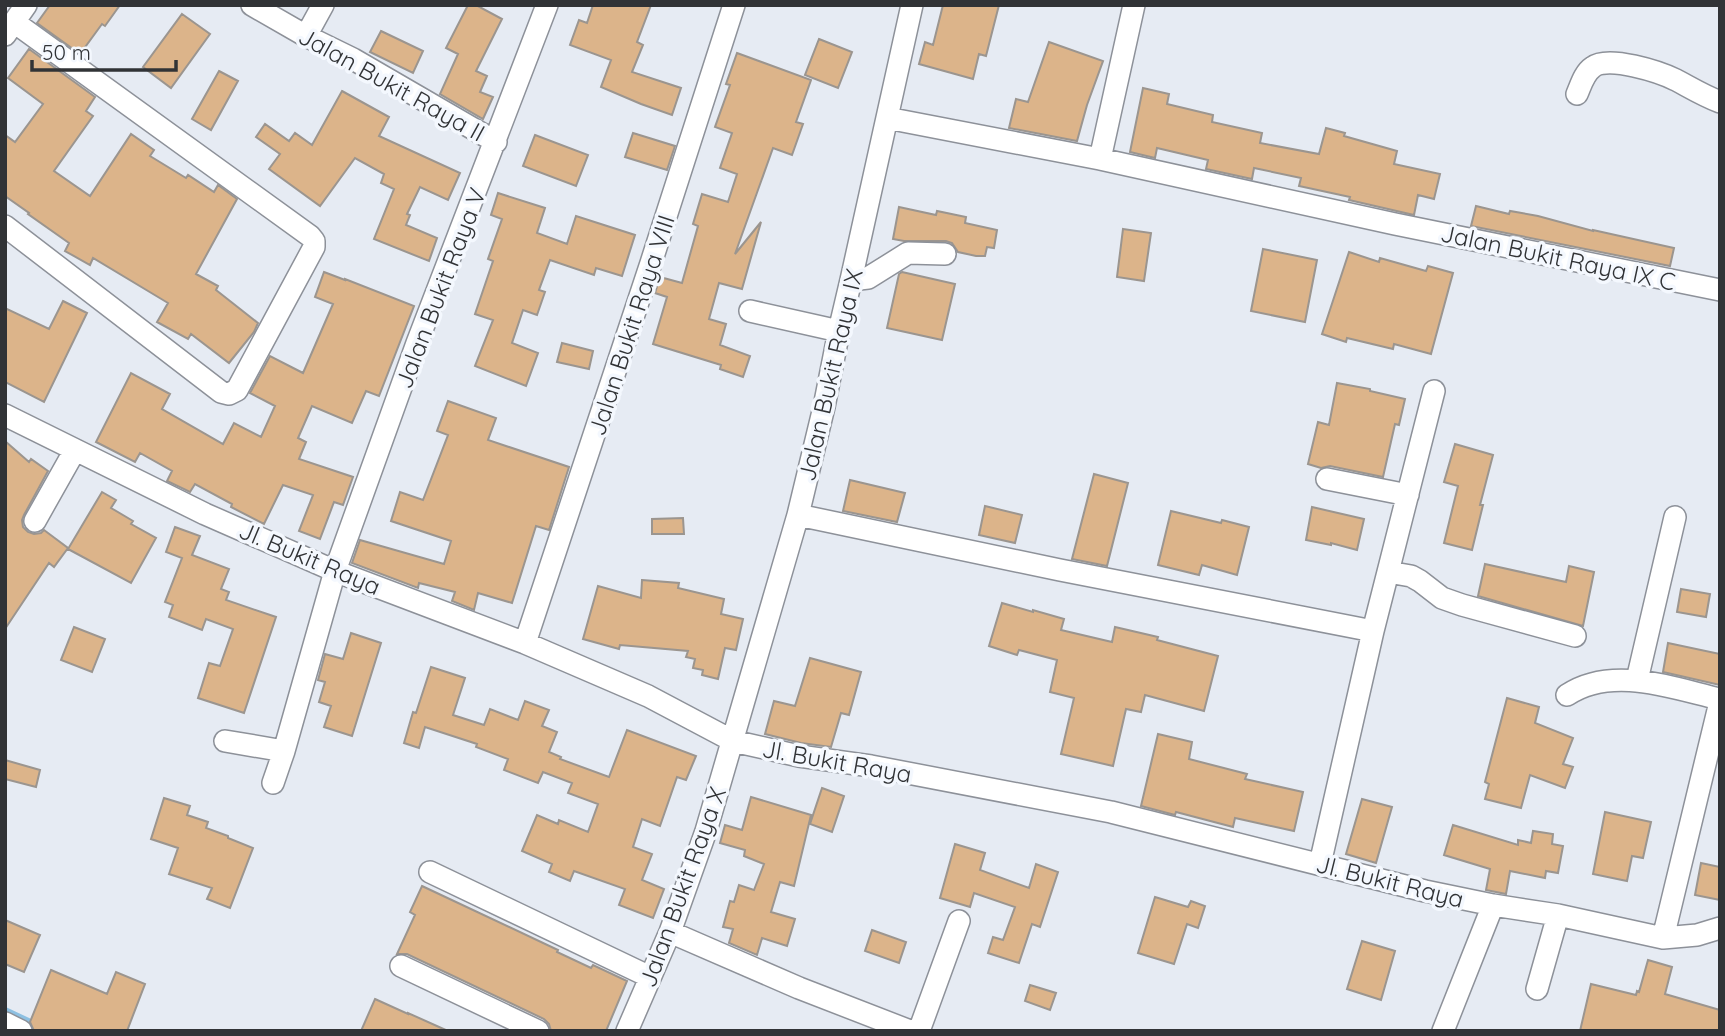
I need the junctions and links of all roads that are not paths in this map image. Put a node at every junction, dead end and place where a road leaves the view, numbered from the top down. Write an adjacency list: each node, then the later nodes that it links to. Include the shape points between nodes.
1 (252, 5): 8 (street, Jalan Bukit Raya II)
2 (323, 5): 8 (street)
3 (547, 5): 12 (street, Jalan Bukit Raya V)
4 (734, 5): 32 (street, Jalan Bukit Raya VIII)
5 (912, 5): 11 (street, Jalan Bukit Raya IX)
6 (1134, 5): 13 (street)
7 (15, 21): 14 (street, via 310,236 314,247 237,390 229,394)
8 (306, 36): 12 (street, Jalan Bukit Raya II)
9 (1577, 94): 10 (street, via 1591,68 1612,62 1661,74)
10 (1720, 102)
11 (887, 118): 13 (street, Jalan Bukit Raya IX C); 16 (street, Jalan Bukit Raya IX)
12 (496, 142): 28 (street, Jalan Bukit Raya V)
13 (1100, 159): 17 (street, Jalan Bukit Raya IX C)
14 (5, 226)
15 (945, 254): 16 (street, via 908,253 868,278)
16 (851, 280): 19 (street, Jalan Bukit Raya IX)
17 (1720, 290)
18 (750, 311): 19 (street)
19 (839, 331): 25 (street, Jalan Bukit Raya IX)
20 (1434, 391): 24 (street)
21 (5, 415): 22 (street, Jl. Bukit Raya)
22 (75, 450): 27 (street); 28 (street, Jl. Bukit Raya)
23 (1327, 479): 24 (street)
24 (1408, 495): 29 (street)
25 (798, 515): 30 (street); 37 (street, Jalan Bukit Raya IX)
26 (1675, 517): 33 (street)
27 (35, 521)
28 (335, 571): 32 (street, Jl. Bukit Raya); 38 (street, Jalan Bukit Raya V)
29 (1388, 572): 30 (street); 31 (street, via 1411,576 1442,598 1462,605)
30 (1373, 631): 40 (street)
31 (1575, 636)
32 (526, 643): 37 (street, Jl. Bukit Raya, via 648,696)
33 (1637, 680): 34 (street, via 1587,685); 35 (street)
34 (1567, 695)
35 (1720, 701): 47 (street)
36 (225, 741): 38 (street)
37 (733, 741): 40 (street, Jl. Bukit Raya, via 1111,813); 46 (street, Jalan Bukit Raya X)
38 (284, 751): 39 (street, Jalan Bukit Raya V)
39 (272, 783)
40 (1320, 864): 42 (street, Jl. Bukit Raya)
41 (430, 872): 49 (street)
42 (1493, 905): 43 (street, Jl. Bukit Raya); 57 (street)
43 (1558, 915): 47 (street, Jl. Bukit Raya); 50 (street)
44 (959, 921): 56 (street)
45 (1720, 928): 47 (street, Jl. Bukit Raya)
46 (670, 932): 49 (street, Jalan Bukit Raya X); 55 (street)
47 (1663, 939)
48 (401, 966): 53 (street)
49 (650, 977): 54 (street, Jalan Bukit Raya X)
50 (1537, 989)
51 (5, 1023): 52 (street)
52 (21, 1031)
53 (538, 1031)
54 (627, 1031)
55 (910, 1031)
56 (919, 1031)
57 (1443, 1031)

